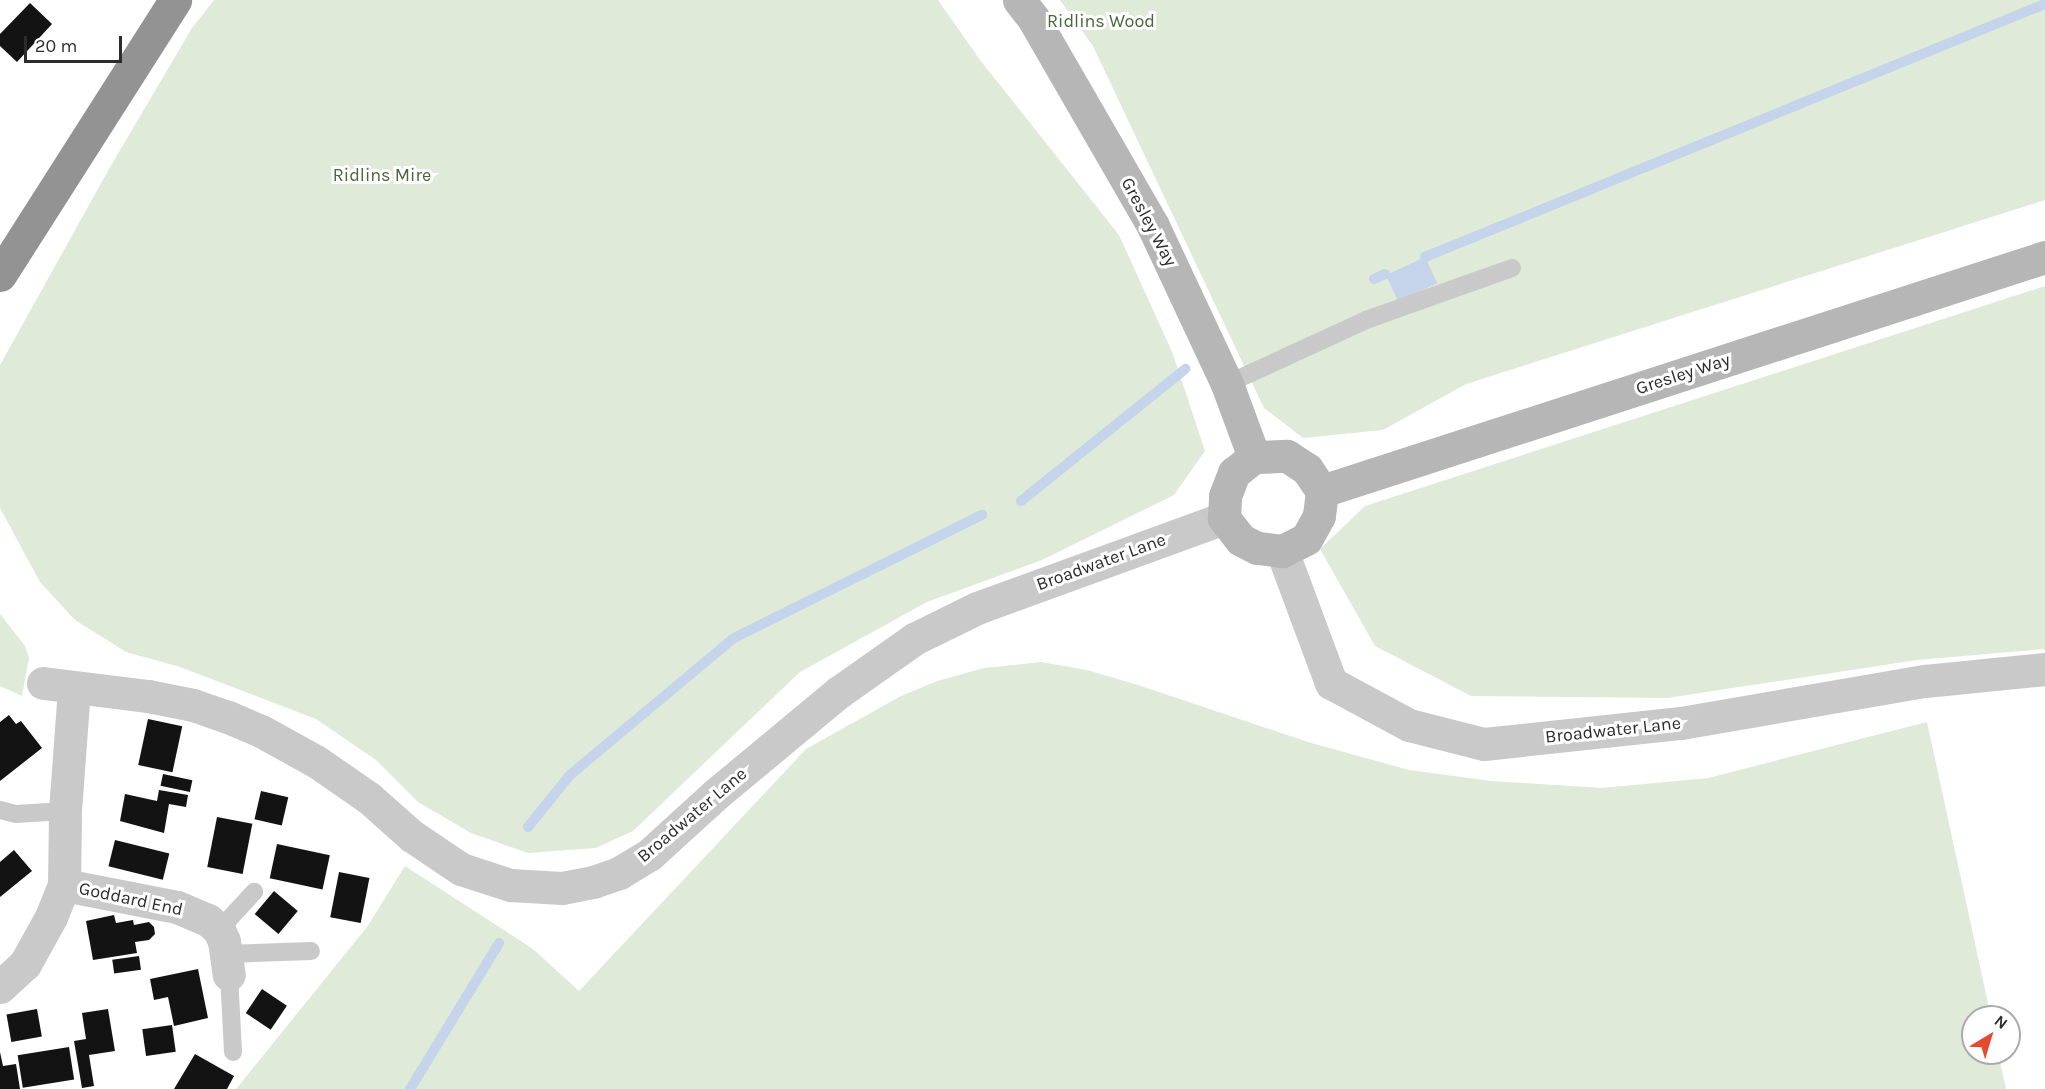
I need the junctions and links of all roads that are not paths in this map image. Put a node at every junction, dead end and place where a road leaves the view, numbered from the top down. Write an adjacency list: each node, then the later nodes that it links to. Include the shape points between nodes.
1 (174, 0): 5 (highway)
2 (1019, 0): 6 (street, Gresley Way, via 1153,226)
3 (2045, 257): 8 (street, Gresley Way)
4 (1512, 268): 6 (lane, via 1366,320)
5 (0, 275)
6 (1227, 384): 7 (street, Gresley Way)
7 (1254, 457): 8 (street, via 1287,456 1307,469); 9 (street, via 1234,473 1225,496)
8 (1322, 491): 10 (street, via 1319,516 1306,539)
9 (1224, 518): 10 (street, via 1241,540 1257,548); 13 (street, Broadwater Lane, via 977,608 914,639 839,692 649,855 601,879 562,888 510,885 461,869 317,762 228,717 148,696)
10 (1282, 551): 11 (street, Broadwater Lane, via 1331,683 1409,725 1484,744 1681,723 1925,681)
11 (2045, 669)
12 (43, 683): 13 (street, Broadwater Lane)
13 (74, 688): 15 (street, Goddard End)
14 (0, 810): 15 (lane, via 16,814)
15 (65, 811): 16 (street, Goddard End)
16 (64, 885): 19 (street, Goddard End, via 177,907 208,920); 20 (street, Goddard End, via 25,964)
17 (254, 892): 19 (lane)
18 (311, 951): 19 (lane)
19 (225, 953): 21 (lane)
20 (0, 987)
21 (233, 1052)

